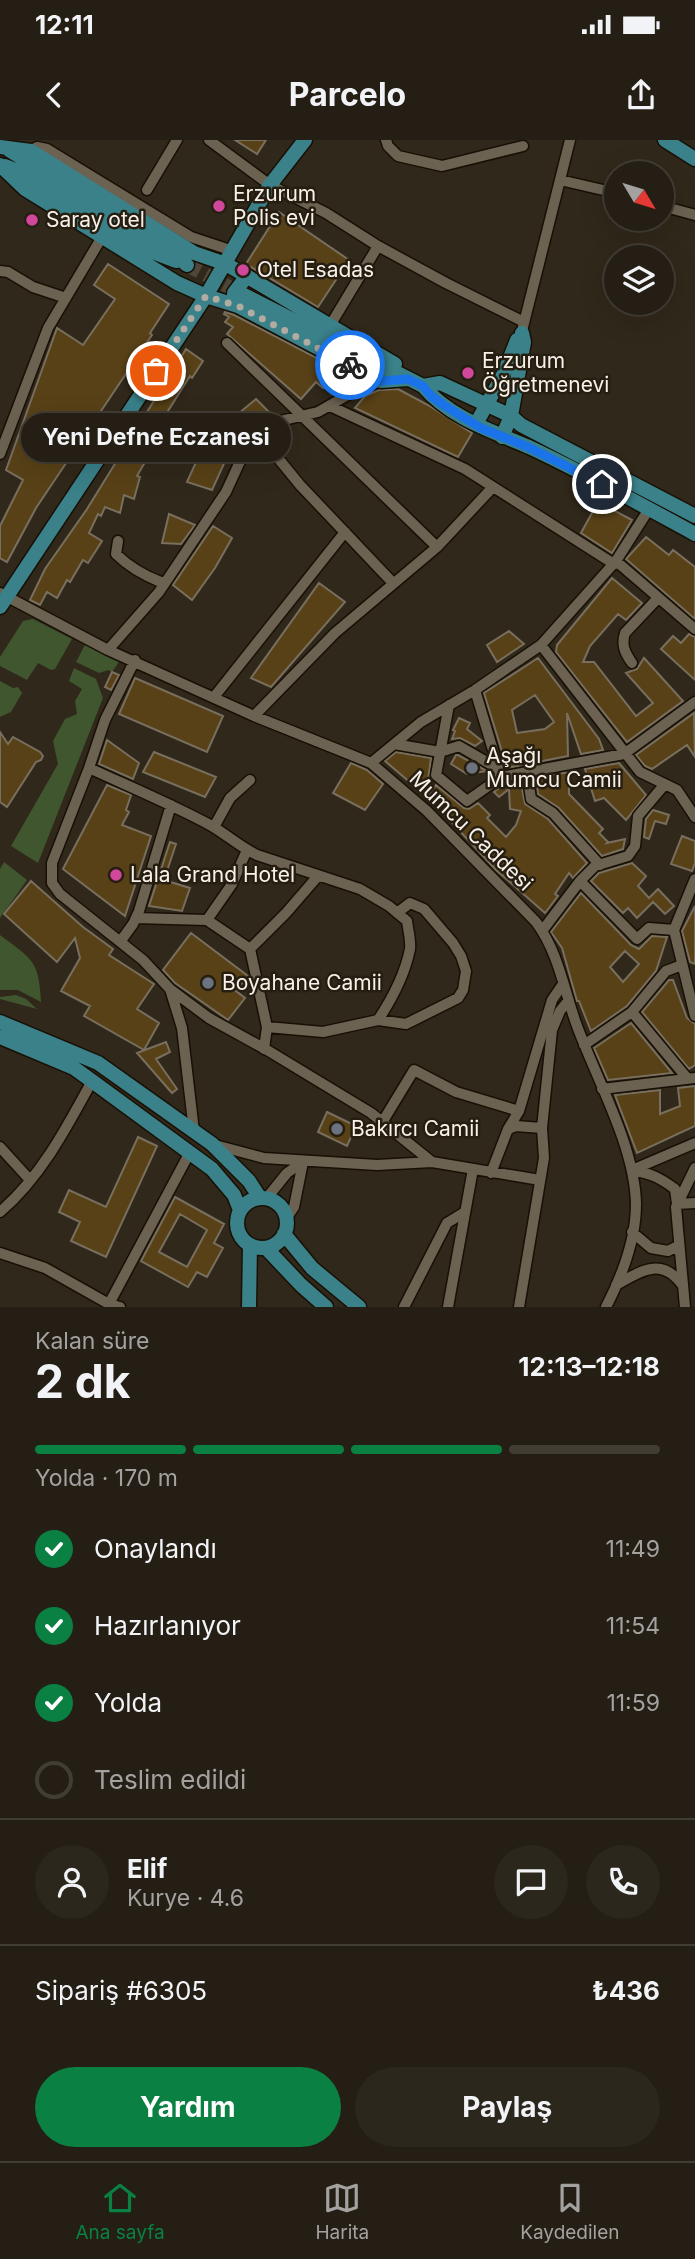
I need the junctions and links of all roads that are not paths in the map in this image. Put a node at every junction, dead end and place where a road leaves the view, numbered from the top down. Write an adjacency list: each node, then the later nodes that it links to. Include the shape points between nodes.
1 (177, 140): 14 (street)
2 (209, 140): 13 (street)
3 (303, 140): 13 (main road)
4 (386, 140): 7 (street, via 398,156 442,166)
5 (570, 140): 12 (street)
6 (665, 140): 10 (main road)
7 (523, 146)
8 (3, 147): 9 (main road); 11 (main road, via 162,244 187,265 155,253 29,175)
9 (31, 151): 20 (main road); 21 (street, via 47,149)
10 (695, 159)
11 (0, 164): 18 (main road, via 25,189)
12 (560, 180): 15 (street); 29 (street)
13 (270, 185): 19 (street); 21 (main road)
14 (147, 190)
15 (604, 190)
16 (674, 209): 17 (street)
17 (695, 215)
18 (102, 237): 24 (main road); 26 (street)
19 (378, 246): 28 (street); 29 (street)
20 (194, 253): 21 (main road); 24 (main road, via 196,261 188,276)
21 (229, 258): 23 (main road); 25 (main road)
22 (0, 271): 26 (street)
23 (247, 276): 27 (main road, via 234,293); 28 (main road)
24 (177, 283): 25 (main road)
25 (206, 296): 27 (main road); 53 (main road)
26 (66, 298): 41 (street, via 48,328)
27 (239, 300): 31 (main road); 32 (main road)
28 (331, 324): 31 (main road, via 388,358)
29 (523, 328): 34 (main road); 37 (main road)
30 (227, 343): 36 (street)
31 (408, 379): 32 (main road); 33 (main road)
32 (381, 381): 35 (street)
33 (423, 386): 34 (main road, via 440,383); 38 (main road)
34 (485, 404): 37 (main road); 38 (main road)
35 (330, 405): 36 (street); 42 (street)
36 (303, 415): 39 (street, via 284,420); 48 (street)
37 (511, 416): 40 (main road); 44 (main road)
38 (476, 424): 40 (main road)
39 (260, 436): 45 (street); 50 (street, via 248,444 226,492)
40 (502, 437): 43 (main road)
41 (1, 451)
42 (493, 487): 48 (street); 49 (street)
43 (649, 509): 46 (main road); 49 (street)
44 (695, 516)
45 (345, 532): 51 (street); 60 (street)
46 (695, 534)
47 (118, 541): 50 (street, via 116,554)
48 (437, 547): 51 (street)
49 (615, 563): 52 (street); 55 (street)
50 (163, 583): 56 (street)
51 (393, 583): 63 (street, via 335,633)
52 (659, 597): 54 (street); 58 (street, via 622,640)
53 (2, 599): 56 (street, Mumcu Caddesi)
54 (695, 629)
55 (541, 645): 59 (street); 66 (street)
56 (108, 650): 57 (street, Mumcu Caddesi)
57 (135, 660): 60 (street, Mumcu Caddesi); 68 (street, via 105,720)
58 (632, 663)
59 (475, 690): 62 (street); 69 (street)
60 (214, 697): 63 (street, Mumcu Caddesi)
61 (695, 702): 66 (street)
62 (449, 705): 64 (street); 65 (street)
63 (254, 716): 67 (street, Mumcu Caddesi)
64 (394, 744): 65 (street); 67 (street)
65 (440, 752): 69 (street, via 459,746); 69 (street, via 436,775 467,802)
66 (624, 754): 70 (street); 72 (street, via 640,772)
67 (372, 763): 86 (street, Mumcu Caddesi, via 427,811)
68 (89, 768): 74 (street); 87 (street, via 52,863 52,883)
69 (499, 772): 70 (street)
70 (527, 772): 78 (street, via 531,799 553,813)
71 (250, 780): 76 (street, via 230,798)
72 (665, 784): 73 (street); 78 (street, via 638,816 635,846 628,856)
73 (691, 800): 75 (street)
74 (171, 805): 76 (street); 83 (street)
75 (695, 817)
76 (214, 827): 77 (street)
77 (247, 850): 79 (street); 84 (street, via 232,884)
78 (600, 865): 81 (street)
79 (317, 876): 82 (street, via 360,889); 88 (street)
80 (695, 879): 85 (street)
81 (580, 881): 85 (street, via 637,939 649,928); 86 (street)
82 (397, 913): 97 (street, via 407,921 410,946 402,976); 97 (street, via 410,902 435,922 461,956 466,971 463,990 458,998 406,1024)
83 (136, 918): 84 (street); 87 (street)
84 (207, 920): 88 (street)
85 (674, 930): 89 (street)
86 (542, 931): 91 (street, Mumcu Caddesi)
87 (120, 942): 92 (street)
88 (250, 949): 99 (street)
89 (682, 965): 93 (street); 95 (street, via 666,971)
90 (695, 975): 93 (street)
91 (563, 984): 94 (street, Mumcu Caddesi); 106 (street, via 552,1000)
92 (170, 989): 102 (street); 110 (street, via 182,1028)
93 (688, 992): 96 (street)
94 (568, 1001): 101 (street, Mumcu Caddesi); 108 (street, via 552,1030)
95 (632, 1012): 101 (street); 103 (street)
96 (695, 1016)
97 (378, 1020): 99 (street, via 323,1032)
98 (0, 1022): 110 (main road, via 98,1063)
99 (267, 1027): 102 (street)
100 (0, 1037): 104 (main road, via 74,1068)
101 (584, 1045): 105 (street, Mumcu Caddesi)
102 (264, 1049): 107 (street)
103 (691, 1078): 105 (street)
104 (92, 1081): 114 (main road); 121 (street, via 61,1138)
105 (602, 1089): 119 (street, Mumcu Caddesi)
106 (519, 1111): 107 (street, via 456,1092 414,1070); 109 (street)
107 (383, 1121): 116 (street)
108 (542, 1128): 109 (street); 122 (street)
109 (508, 1129): 120 (street)
110 (194, 1131): 112 (main road)
111 (695, 1143): 119 (street)
112 (212, 1144): 115 (street, via 264,1158); 123 (main road)
113 (0, 1147): 121 (street)
114 (190, 1152): 126 (main road, via 225,1182); 137 (street)
115 (303, 1162): 116 (street); 123 (street); 129 (street)
116 (432, 1162): 118 (street)
117 (695, 1168): 125 (street)
118 (473, 1169): 120 (street); 128 (street)
119 (632, 1170): 125 (street, via 665,1181 674,1189); 130 (street, Mumcu Caddesi, via 636,1205)
120 (491, 1173): 122 (street)
121 (30, 1180): 127 (street)
122 (540, 1180): 143 (street)
123 (263, 1198): 126 (main road); 129 (main road, via 280,1206)
124 (695, 1203): 125 (street)
125 (677, 1204): 132 (street)
126 (240, 1210): 131 (main road, via 238,1233)
127 (0, 1212)
128 (465, 1212): 141 (street, via 447,1223); 142 (street)
129 (285, 1227): 133 (main road, via 279,1241); 140 (main road, via 312,1268)
130 (632, 1233): 132 (street, via 651,1248 668,1251); 135 (street, Mumcu Caddesi)
131 (250, 1245): 133 (main road); 138 (main road)
132 (678, 1246): 136 (street)
133 (266, 1248): 139 (main road)
134 (0, 1253): 137 (street, via 45,1268)
135 (616, 1285): 136 (street, via 655,1268 671,1273); 144 (street, Mumcu Caddesi)
136 (683, 1286): 145 (street)
137 (114, 1306)
138 (249, 1307)
139 (326, 1307)
140 (359, 1307)
141 (404, 1307)
142 (448, 1307)
143 (519, 1307)
144 (606, 1307)
145 (685, 1307)

